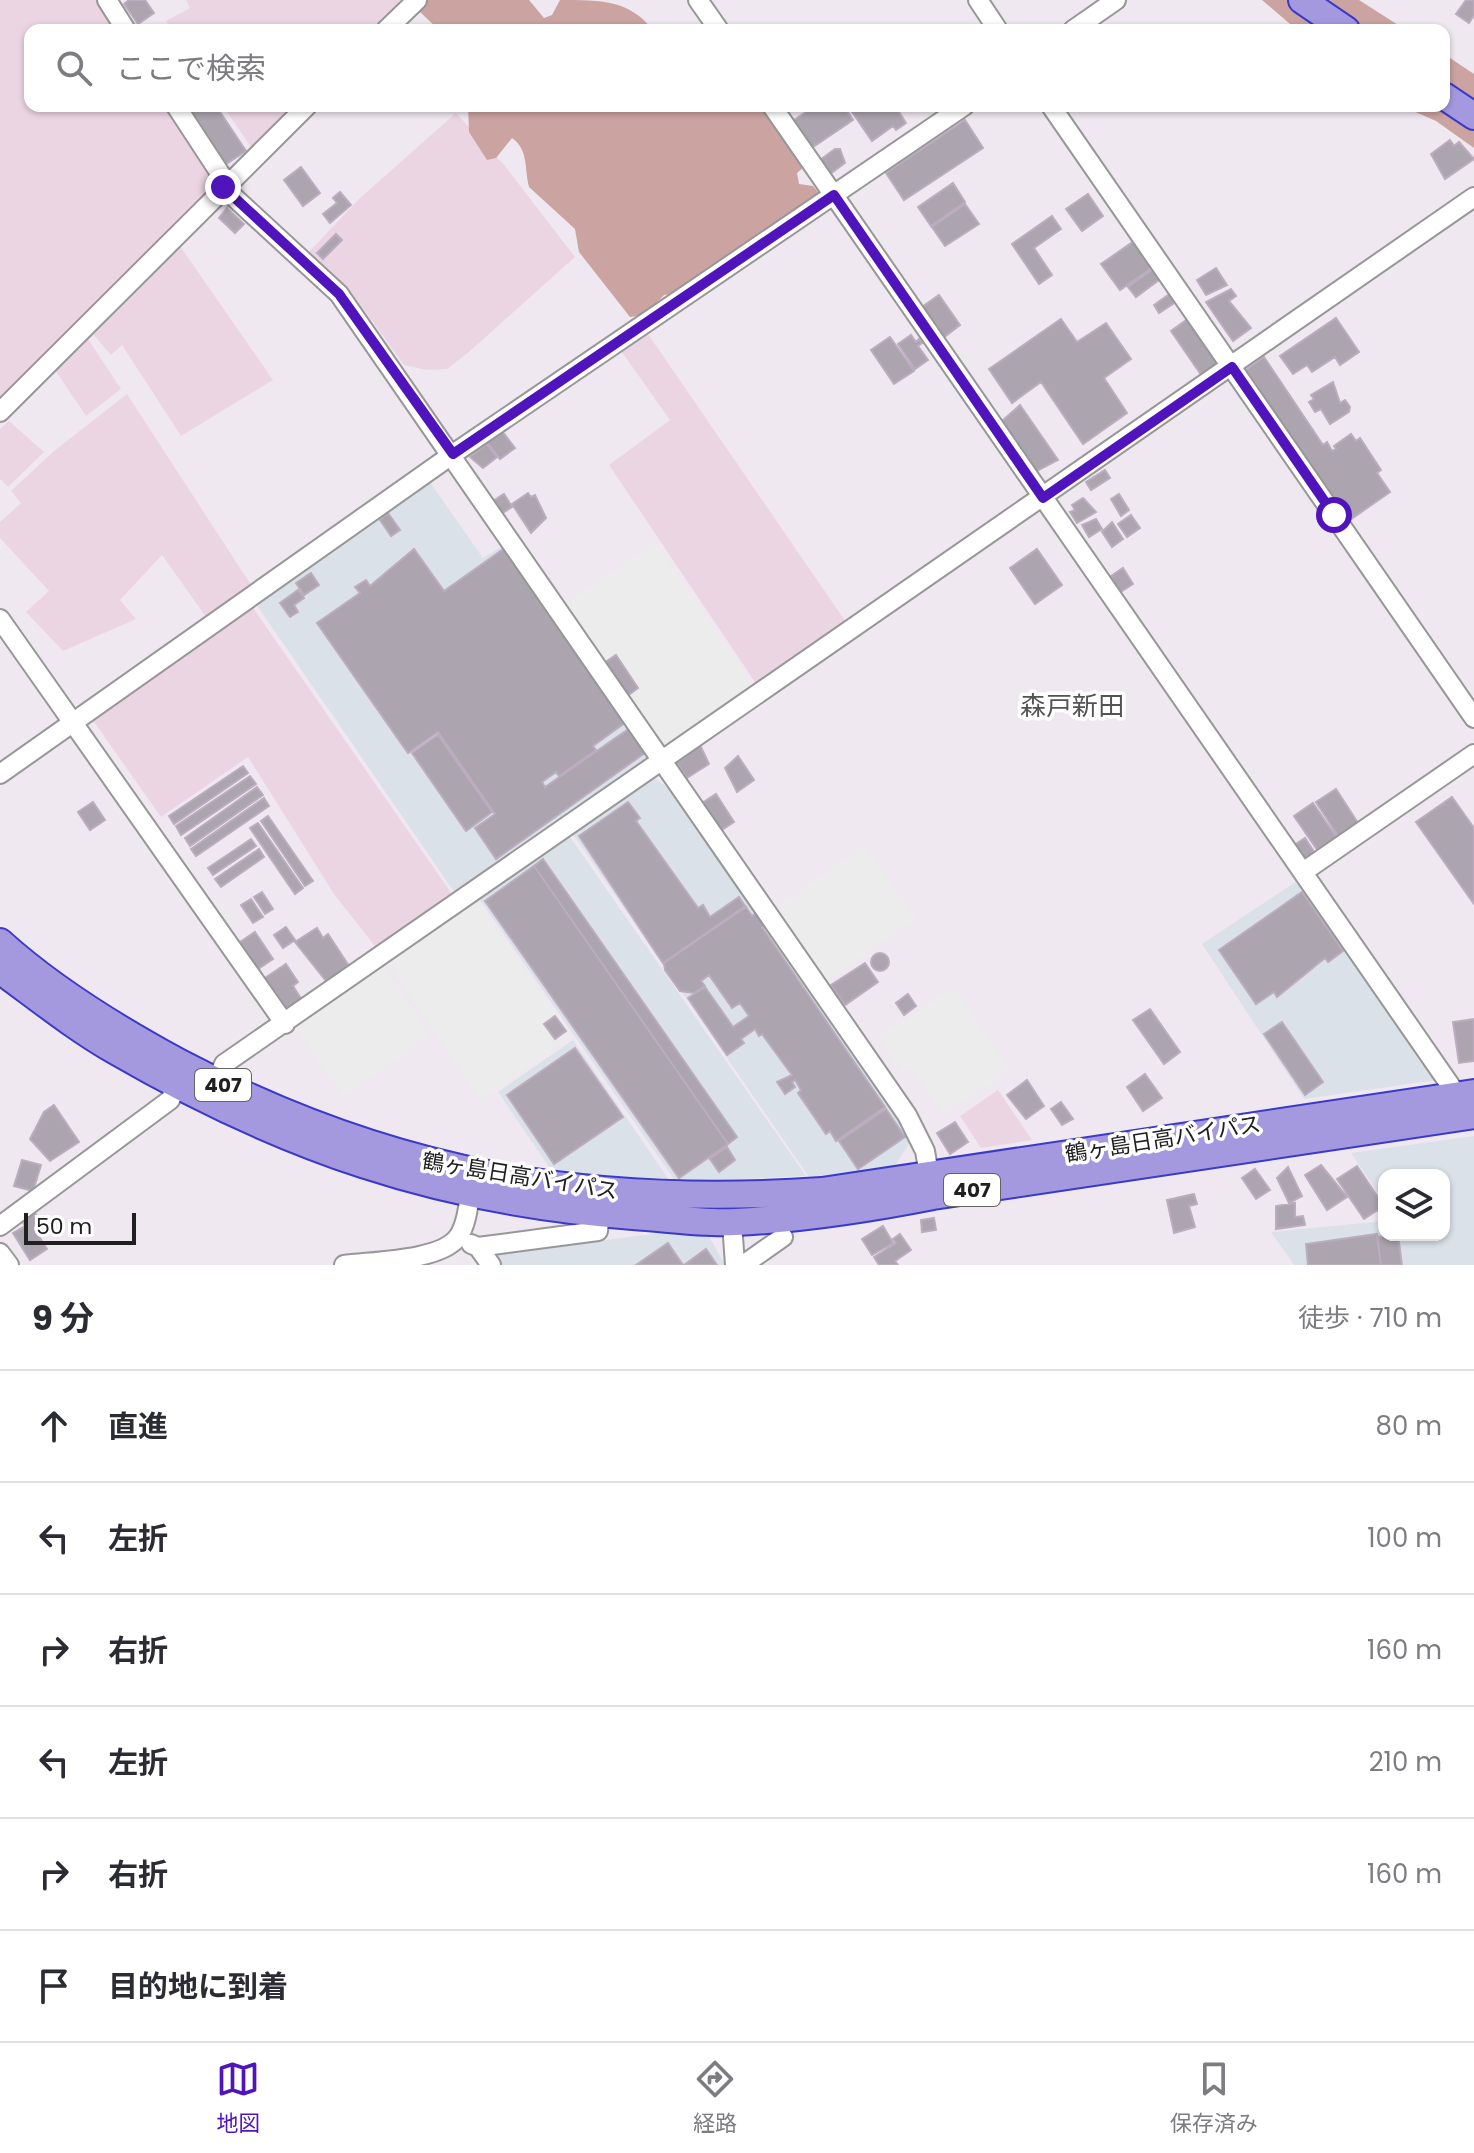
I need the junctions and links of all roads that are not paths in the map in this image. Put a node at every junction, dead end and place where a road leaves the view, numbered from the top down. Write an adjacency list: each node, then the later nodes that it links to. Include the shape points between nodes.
1 (107, 0): 7 (street)
2 (417, 0): 8 (street)
3 (698, 0): 9 (street)
4 (978, 0): 10 (street)
5 (1116, 0): 11 (street)
6 (1302, 0): 12 (highway)
7 (122, 24)
8 (392, 24)
9 (715, 24)
10 (994, 24)
11 (1082, 24)
12 (1337, 24)
13 (1450, 100): 19 (highway)
14 (180, 112): 20 (street)
15 (301, 112): 20 (street)
16 (776, 112): 21 (street)
17 (955, 112): 21 (street)
18 (1055, 112): 23 (street)
19 (1474, 116)
20 (225, 186): 24 (street); 25 (street, via 339,294)
21 (834, 195): 25 (street); 26 (street)
22 (1474, 197): 23 (street)
23 (1232, 367): 26 (street); 28 (street)
24 (0, 412)
25 (453, 454): 29 (street); 31 (street)
26 (1043, 498): 31 (street); 33 (street)
27 (0, 619): 29 (street)
28 (1474, 718)
29 (75, 722): 32 (street); 36 (street)
30 (1474, 754): 33 (street)
31 (663, 759): 36 (street); 42 (street, via 907,1115 925,1151)
32 (0, 774)
33 (1303, 872): 39 (street)
34 (0, 942): 37 (highway, 鶴ヶ島日高バイパス / 407, via 125,1033)
35 (0, 970): 38 (highway, 鶴ヶ島日高バイパス / 407, via 110,1048)
36 (285, 1024): 37 (street, via 224,1064)
37 (216, 1082): 41 (highway, 鶴ヶ島日高バイパス / 407)
38 (177, 1086): 41 (highway, 鶴ヶ島日高バイパス / 407, via 332,1156); 45 (street, via 170,1100)
39 (1466, 1094): 42 (highway, 鶴ヶ島日高バイパス / 407)
40 (1474, 1115): 42 (highway, 鶴ヶ島日高バイパス / 407)
41 (472, 1184): 42 (highway, 鶴ヶ島日高バイパス / 407, via 729,1197); 43 (highway, 鶴ヶ島日高バイパス / 407); 46 (street)
42 (931, 1185): 44 (highway, 鶴ヶ島日高バイパス / 407, via 853,1212)
43 (600, 1213): 44 (highway, 鶴ヶ島日高バイパス / 407); 48 (street, via 598,1231)
44 (732, 1223): 53 (street)
45 (0, 1226)
46 (458, 1237): 48 (street); 51 (street, via 430,1254)
47 (783, 1237): 54 (street)
48 (478, 1247): 52 (street)
49 (0, 1253): 50 (street)
50 (9, 1265)
51 (344, 1265)
52 (491, 1265)
53 (735, 1265)
54 (743, 1265)

